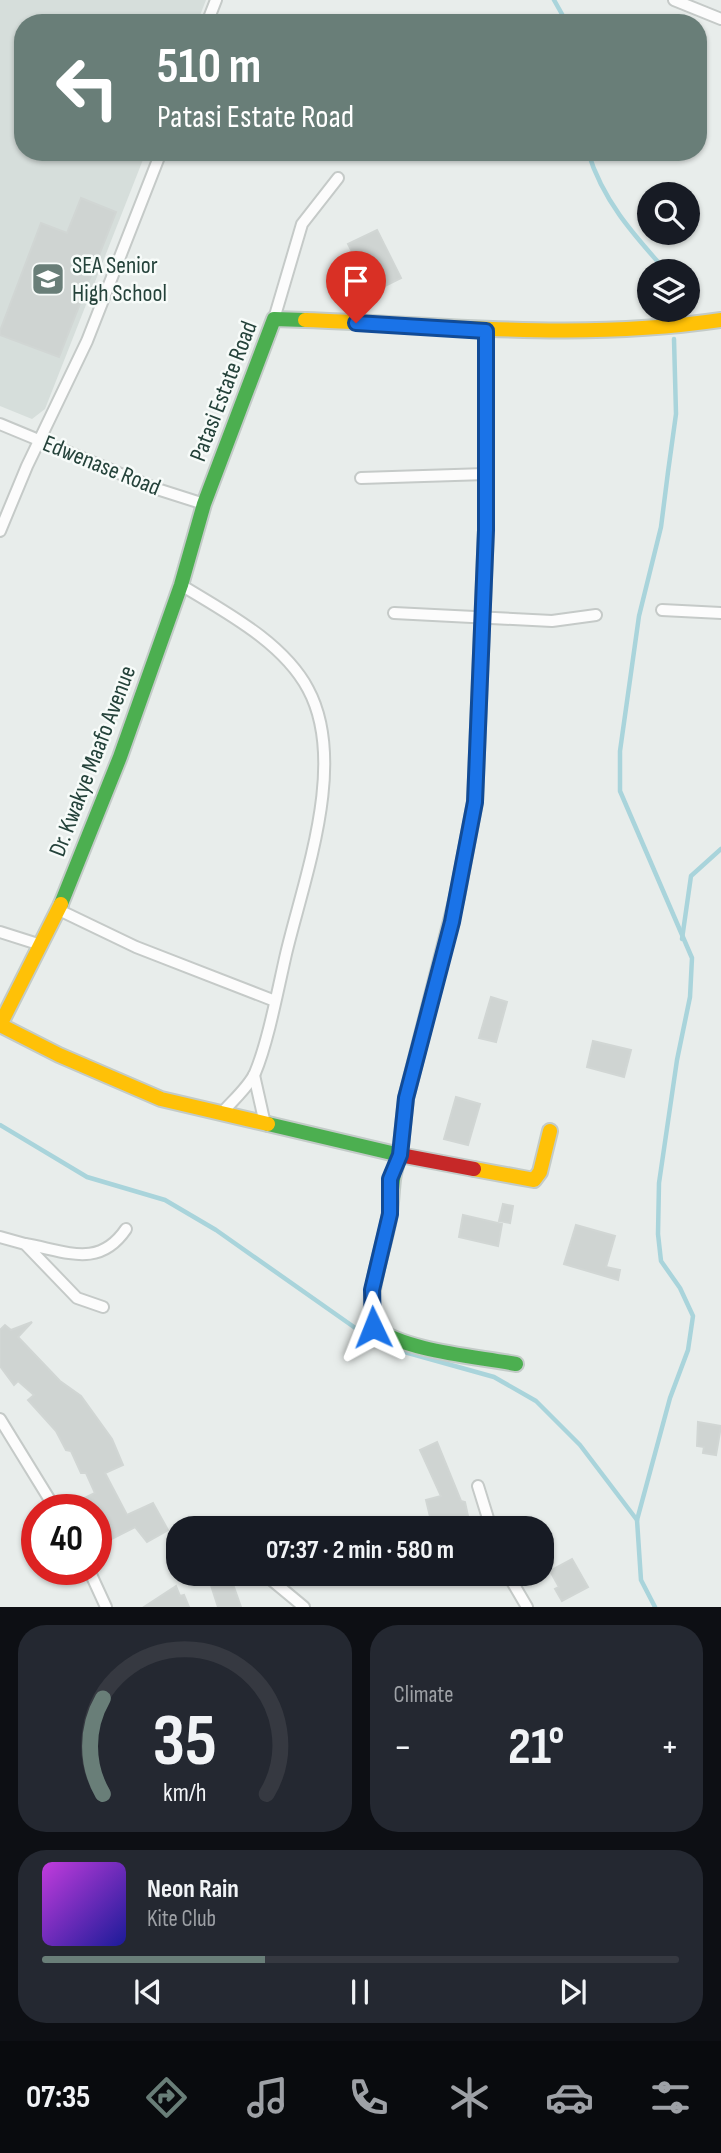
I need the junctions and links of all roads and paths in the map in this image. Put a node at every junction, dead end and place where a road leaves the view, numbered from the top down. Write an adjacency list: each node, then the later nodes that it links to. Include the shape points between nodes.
1 (674, 0): 2 (street)
2 (721, 19)
3 (157, 161): 9 (street, via 87,341)
4 (338, 177): 5 (street, via 302,225)
5 (274, 320): 7 (street, Patasi Estate Road); 12 (street, Patasi Estate Road)
6 (721, 320): 7 (street, Patasi Estate Road, via 637,329)
7 (486, 331): 10 (street)
8 (0, 424): 9 (street, Edwenase Road)
9 (39, 440): 12 (street, Edwenase Road); 13 (street)
10 (486, 474): 11 (street); 19 (street)
11 (362, 478)
12 (204, 504): 14 (street, Dr. Kwakye Maafo Avenue)
13 (0, 531)
14 (181, 585): 20 (street, Dr. Kwakye Maafo Avenue); 23 (street, via 287,661 309,689 320,719 323,783 318,820)
15 (662, 610): 16 (street)
16 (721, 612)
17 (394, 613): 19 (street)
18 (596, 615): 19 (street, via 552,621)
19 (483, 619): 29 (street, via 469,848 409,1086)
20 (59, 910): 22 (street, Dr. Kwakye Maafo Avenue); 23 (street, via 136,947)
21 (0, 932): 22 (street)
22 (41, 945): 24 (street, Dr. Kwakye Maafo Avenue)
23 (275, 1001): 25 (street)
24 (0, 1025): 26 (street, via 161,1099)
25 (254, 1074): 26 (street); 27 (street)
26 (221, 1114): 27 (street)
27 (265, 1124): 29 (street)
28 (550, 1131): 29 (street, via 534,1180)
29 (400, 1155): 34 (street, via 390,1179 390,1214 372,1290 373,1327 379,1334 401,1341)
30 (126, 1229): 32 (street, via 99,1254)
31 (0, 1237): 32 (street)
32 (25, 1244): 33 (street, via 77,1298)
33 (103, 1307)
34 (516, 1364)
35 (0, 1419): 37 (street)
36 (478, 1486): 38 (street)
37 (46, 1494)
38 (487, 1516)
39 (96, 1585): 42 (street)
40 (279, 1586): 43 (street)
41 (515, 1586): 44 (street)
42 (106, 1607)
43 (304, 1607)
44 (527, 1607)

